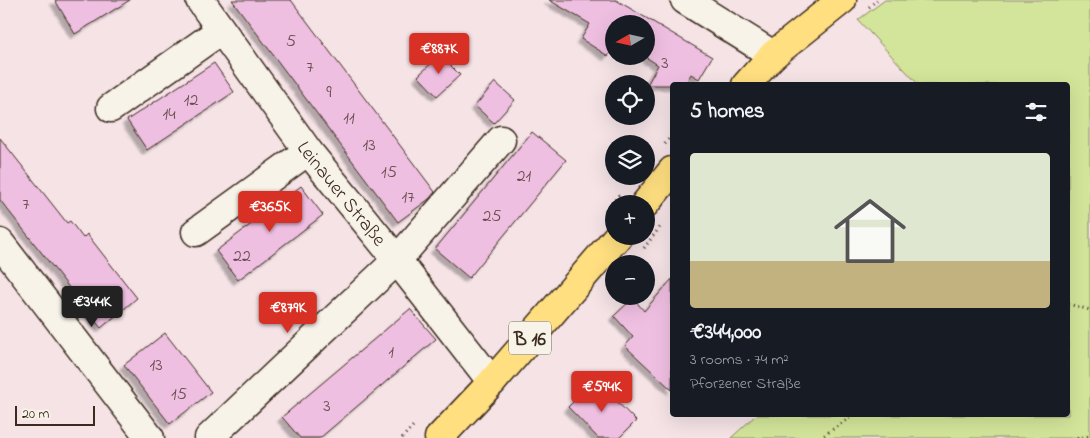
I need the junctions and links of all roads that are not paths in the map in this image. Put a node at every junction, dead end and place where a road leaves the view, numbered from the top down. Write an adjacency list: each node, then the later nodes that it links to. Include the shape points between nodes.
1 (200, 0): 4 (street, Leinauer Straße)
2 (685, 0): 5 (street)
3 (842, 0): 5 (main road)
4 (221, 30): 7 (street); 9 (street, Leinauer Straße)
5 (773, 54): 6 (main road)
6 (749, 82)
7 (110, 108)
8 (501, 140): 15 (street)
9 (308, 151): 12 (street); 15 (street, Leinauer Straße)
10 (670, 173): 11 (main road)
11 (652, 195)
12 (196, 232)
13 (0, 244): 17 (street)
14 (610, 245): 16 (main road, B 16)
15 (397, 260): 16 (street, Leinauer Straße); 18 (street)
16 (492, 382): 19 (main road, B 16)
17 (150, 438)
18 (209, 438)
19 (439, 438)

